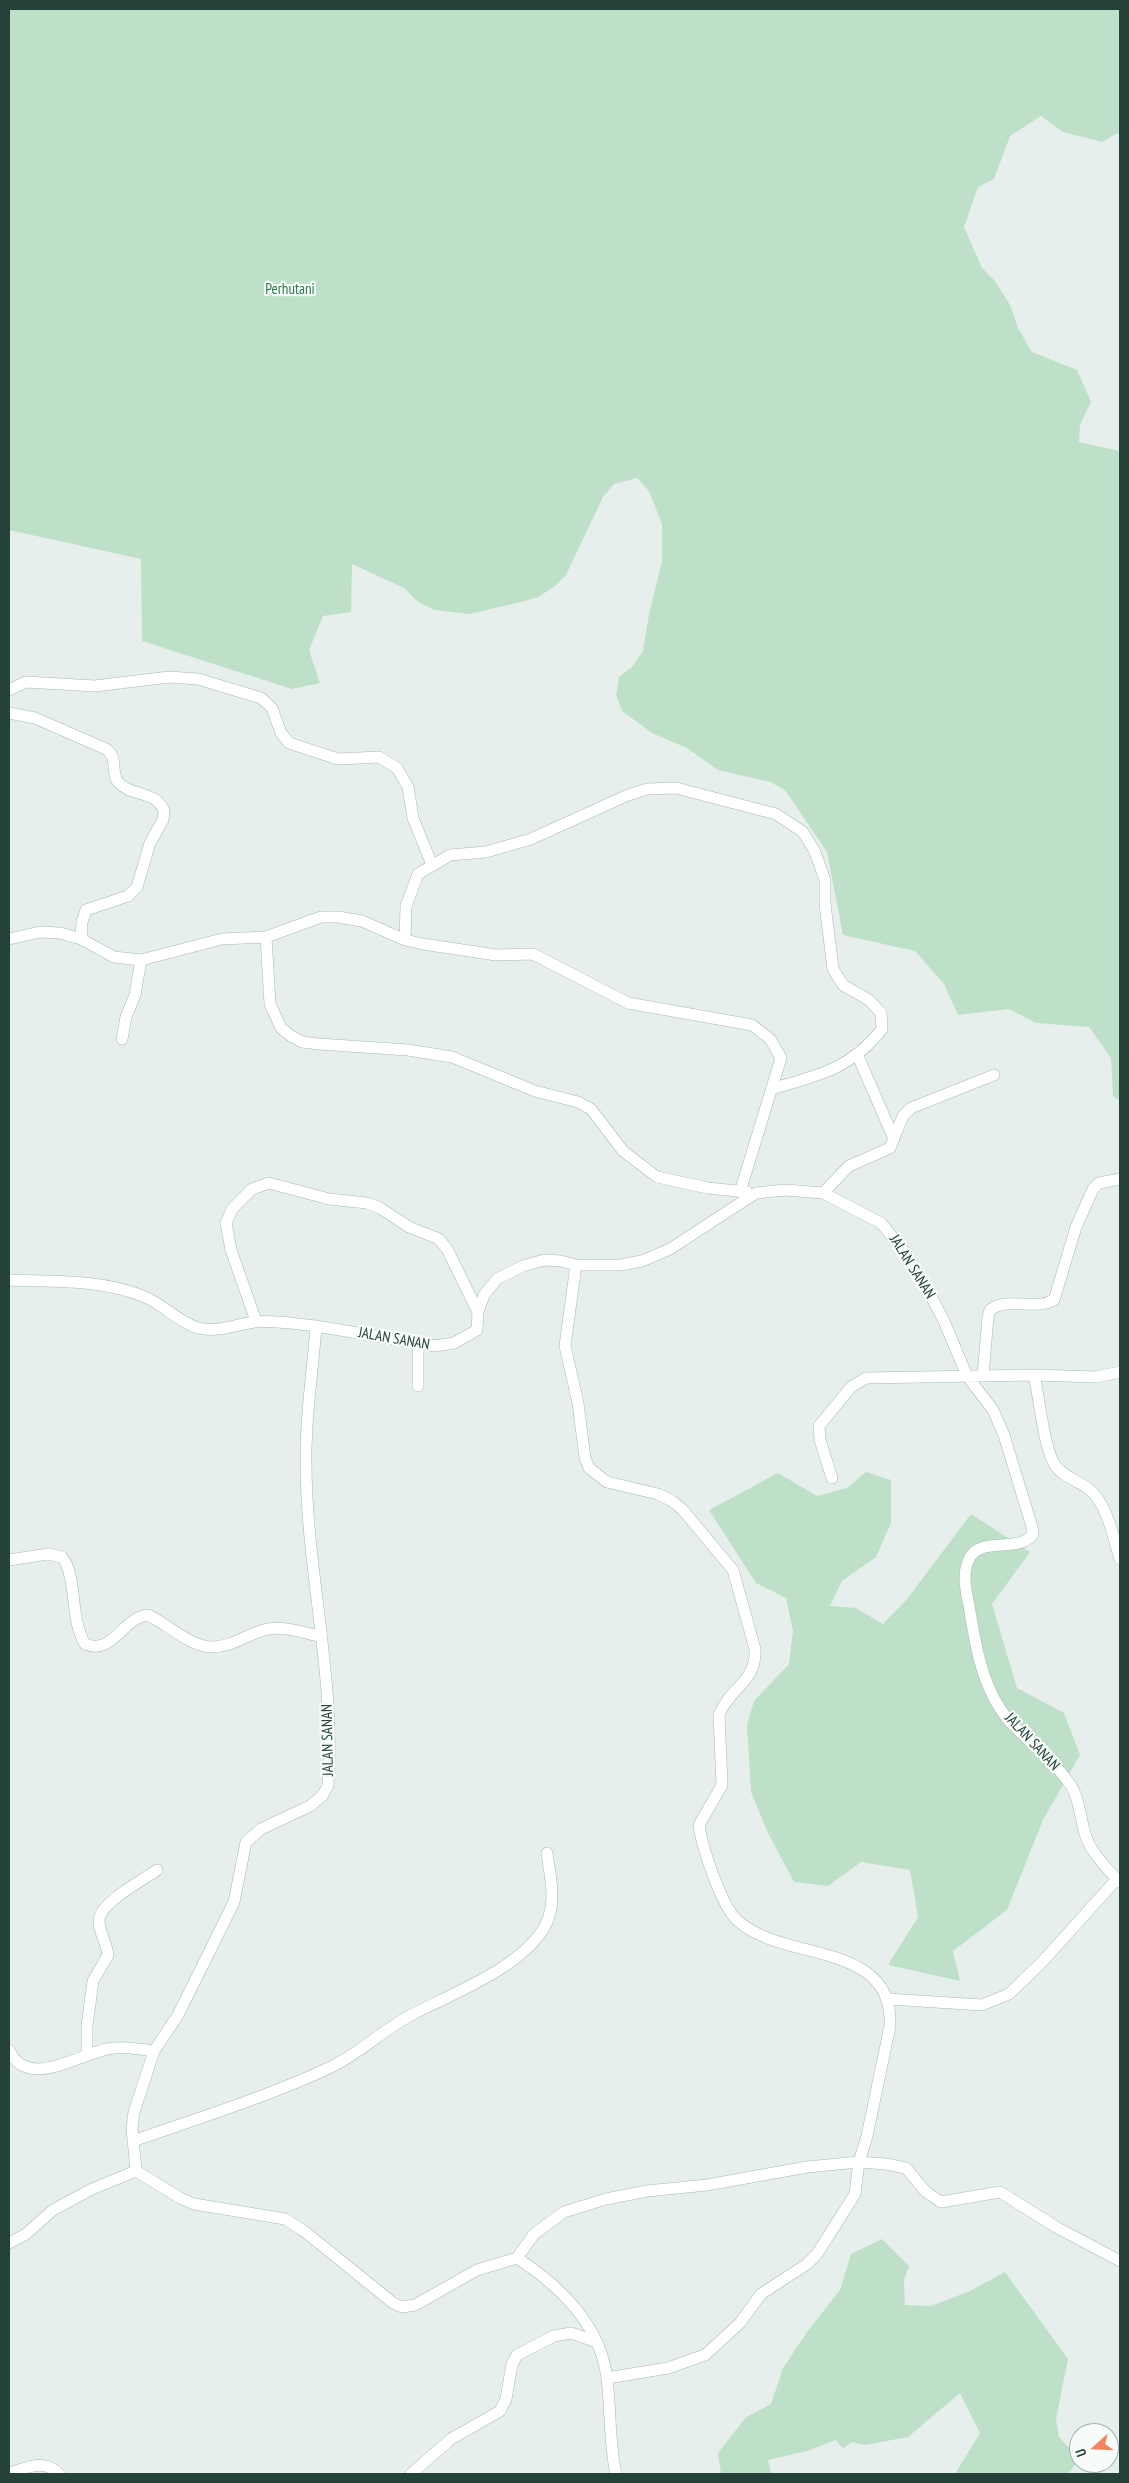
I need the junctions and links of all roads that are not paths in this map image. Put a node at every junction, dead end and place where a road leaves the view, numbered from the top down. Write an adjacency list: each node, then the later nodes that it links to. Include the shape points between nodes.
1 (9, 690): 3 (street, via 26,682 89,686 169,677 198,679 260,698 272,708 280,733 289,743 338,759 379,757 397,768 408,787 413,818)
2 (9, 713): 6 (street, via 35,718 106,749 114,758 115,777 120,784 156,799 164,811 137,887 128,896 86,910)
3 (432, 865): 7 (street, via 418,874 406,906); 10 (street, via 450,855 486,852 531,839 647,789 676,788 776,814 803,832 815,852 824,880 832,961 838,980 869,1000 881,1013 882,1029)
4 (266, 937): 7 (street, via 328,916 362,921); 8 (street, via 222,938); 15 (street, via 270,1004 281,1028 302,1042 408,1050 452,1057 535,1091 578,1102 591,1109 623,1151 658,1177)
5 (9, 939): 6 (street, via 50,932)
6 (81, 939): 8 (street, via 114,957)
7 (404, 940): 12 (street, via 496,955 533,954 628,1003 752,1025 770,1039 781,1058)
8 (141, 960): 9 (street)
9 (122, 1039)
10 (857, 1054): 12 (street, via 823,1075); 13 (street)
11 (994, 1075): 13 (street, via 911,1108 903,1116)
12 (774, 1088): 15 (street)
13 (894, 1139): 17 (street, via 890,1148 850,1166)
14 (1120, 1179): 27 (street, via 1100,1183 1093,1189 1076,1227 1054,1300 1040,1304 1002,1305 990,1310)
15 (740, 1192): 16 (street)
16 (756, 1193): 17 (street, JALAN SANAN, via 785,1190); 18 (street, JALAN SANAN, via 670,1249 642,1261 621,1265)
17 (823, 1193): 26 (street, JALAN SANAN, via 881,1223 890,1232 927,1289)
18 (576, 1265): 20 (street, JALAN SANAN, via 544,1260 523,1266 497,1279 484,1295); 36 (street, via 565,1346 589,1468 607,1482 658,1494 682,1510 733,1570 755,1649 756,1659 748,1679 722,1706 719,1715 722,1785 699,1825 720,1893 736,1919 748,1929 762,1937 860,1967 883,1988)
19 (9, 1280): 21 (street, via 110,1287 146,1297 198,1328 223,1329)
20 (478, 1312): 21 (street, via 448,1249 439,1239 409,1227 380,1208 328,1199 269,1183 252,1190 232,1209 226,1223 231,1250); 23 (street, JALAN SANAN, via 477,1330 468,1337 444,1346)
21 (256, 1322): 22 (street)
22 (316, 1326): 23 (street, JALAN SANAN); 32 (street, JALAN SANAN, via 306,1461)
23 (418, 1343): 28 (street)
24 (1120, 1372): 25 (street, via 1096,1378)
25 (1034, 1375): 27 (street); 30 (street, via 1050,1455 1060,1471 1097,1498)
26 (967, 1376): 27 (street); 29 (street, via 876,1376 851,1387 818,1426); 35 (street, JALAN SANAN, via 993,1410 1004,1435 1032,1534 1021,1543 977,1550 965,1569 972,1625 984,1679 1010,1722 1068,1780 1075,1793 1089,1844)
27 (983, 1376)
28 (418, 1386)
29 (832, 1478)
30 (1120, 1559)
31 (9, 1560): 32 (street, via 48,1554 62,1557 68,1568 76,1624 85,1644 91,1647 106,1644 138,1618 148,1615 195,1643 209,1647 227,1645 276,1628)
32 (322, 1636): 38 (street, JALAN SANAN, via 327,1681 328,1786 310,1806 261,1829 246,1842 234,1902 178,2014)
33 (548, 1853): 40 (street, via 552,1889 546,1923 518,1955 501,1967 403,2020 332,2067 274,2092)
34 (157, 1870): 39 (street, via 114,1900 100,1915 108,1955 93,1981)
35 (1118, 1880): 36 (street, via 1009,1994 982,2005)
36 (888, 1999): 41 (street, via 890,2026)
37 (9, 2050): 39 (street, via 17,2063 32,2069 54,2066)
38 (154, 2051): 39 (street, via 123,2047); 40 (street, JALAN SANAN, via 134,2112)
39 (87, 2055)
40 (132, 2141): 42 (street, JALAN SANAN)
41 (859, 2162): 44 (street, via 807,2167 606,2199 564,2212 534,2234); 45 (street, via 906,2168 926,2192 941,2202 1000,2192); 47 (street, via 855,2194 817,2254 761,2294 740,2323 712,2351 674,2367)
42 (136, 2171): 43 (street, via 53,2210 26,2234); 44 (street, via 194,2204 285,2220 304,2230 402,2307 415,2305 477,2270)
43 (9, 2243)
44 (517, 2258): 46 (street, via 556,2287 582,2317)
45 (1120, 2261)
46 (597, 2342): 47 (street); 50 (street, via 571,2333 554,2336 517,2355 500,2411 456,2436)
47 (607, 2378): 51 (street)
48 (9, 2473): 49 (street, via 40,2464)
49 (59, 2474)
50 (411, 2474)
51 (616, 2474)

